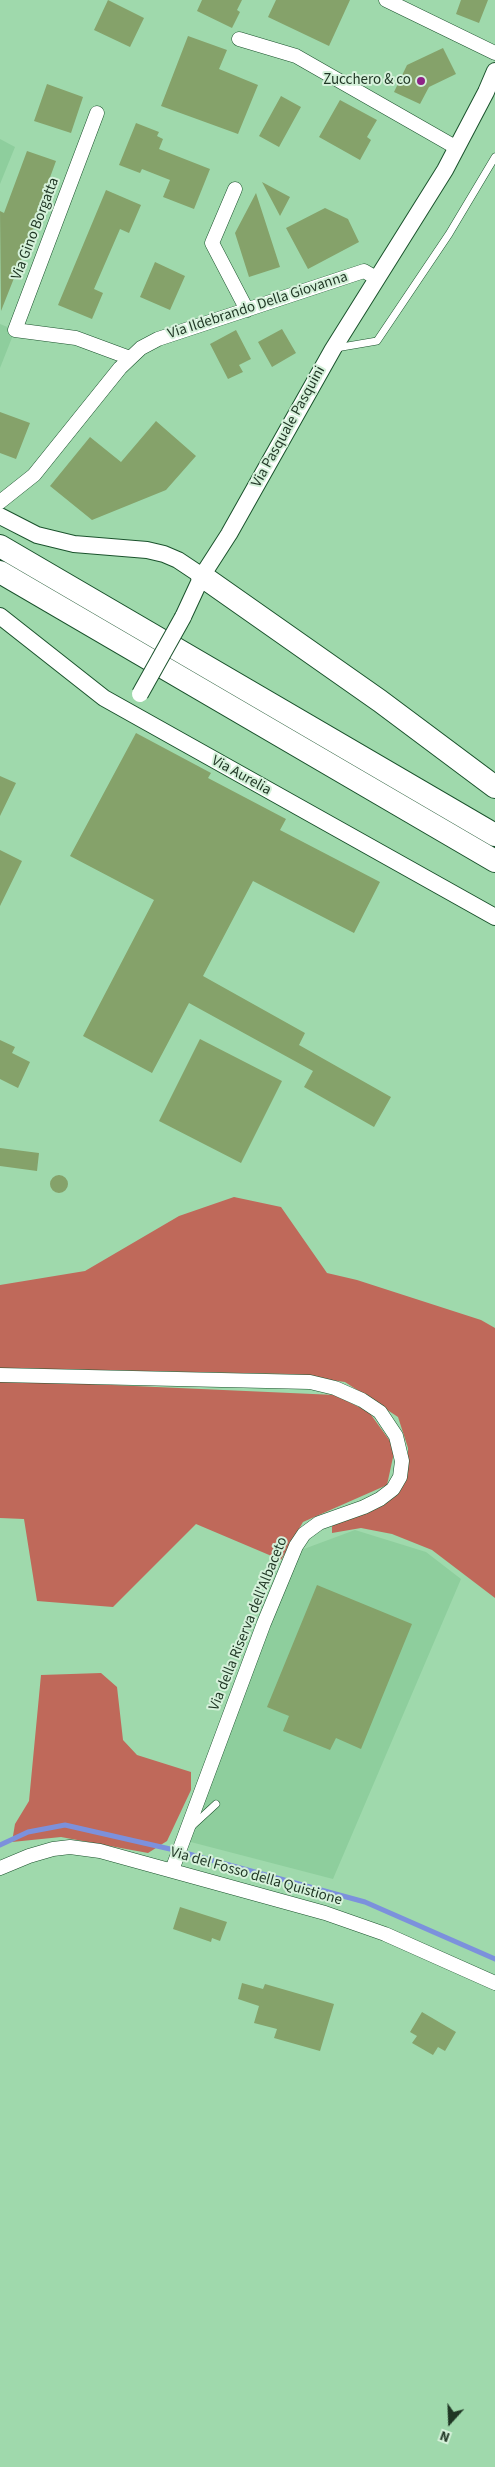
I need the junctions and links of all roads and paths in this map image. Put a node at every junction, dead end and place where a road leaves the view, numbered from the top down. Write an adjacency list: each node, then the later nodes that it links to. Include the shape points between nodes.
1 (386, 0): 3 (street)
2 (239, 39): 6 (street, via 296,56)
3 (495, 53)
4 (495, 71): 6 (street)
5 (98, 113): 12 (street, Via Gino Borgatta, via 15,330 76,338)
6 (457, 148): 9 (street)
7 (495, 157): 11 (lane, via 449,234 377,341)
8 (235, 189): 10 (street, Via Ildebrando Della Giovanna, via 212,243)
9 (376, 278): 10 (street, Via Ildebrando Della Giovanna, via 364,271); 11 (street, Via Pasquale Pasquini)
10 (247, 310): 12 (street, Via Ildebrando Della Giovanna, via 158,339)
11 (333, 349): 17 (street, Via Pasquale Pasquini)
12 (130, 358): 13 (street, Via Ildebrando Della Giovanna, via 34,475)
13 (0, 502)
14 (0, 516): 17 (street, via 37,535 74,544 164,554)
15 (0, 546): 21 (highway)
16 (0, 572): 22 (highway)
17 (202, 576): 19 (street, Via Pasquale Pasquini, bridge); 20 (highway)
18 (0, 616): 19 (street, Via Aurelia, via 88,687)
19 (130, 713): 23 (street, Via Aurelia)
20 (495, 787)
21 (495, 835)
22 (495, 861)
23 (495, 917)
24 (0, 1375): 26 (street, Via della Riserva dell'Albaceto, via 310,1382 335,1388 362,1400 380,1412 396,1436 402,1461 400,1477 393,1489 380,1499 319,1523 304,1534 296,1546)
25 (216, 1804): 26 (lane)
26 (185, 1835): 27 (street, Via della Riserva dell'Albaceto)
27 (174, 1865): 28 (street, Via del Fosso della Quistione, via 70,1847 41,1852); 29 (street, Via del Fosso della Quistione, via 360,1924)
28 (0, 1868)
29 (495, 1983)

